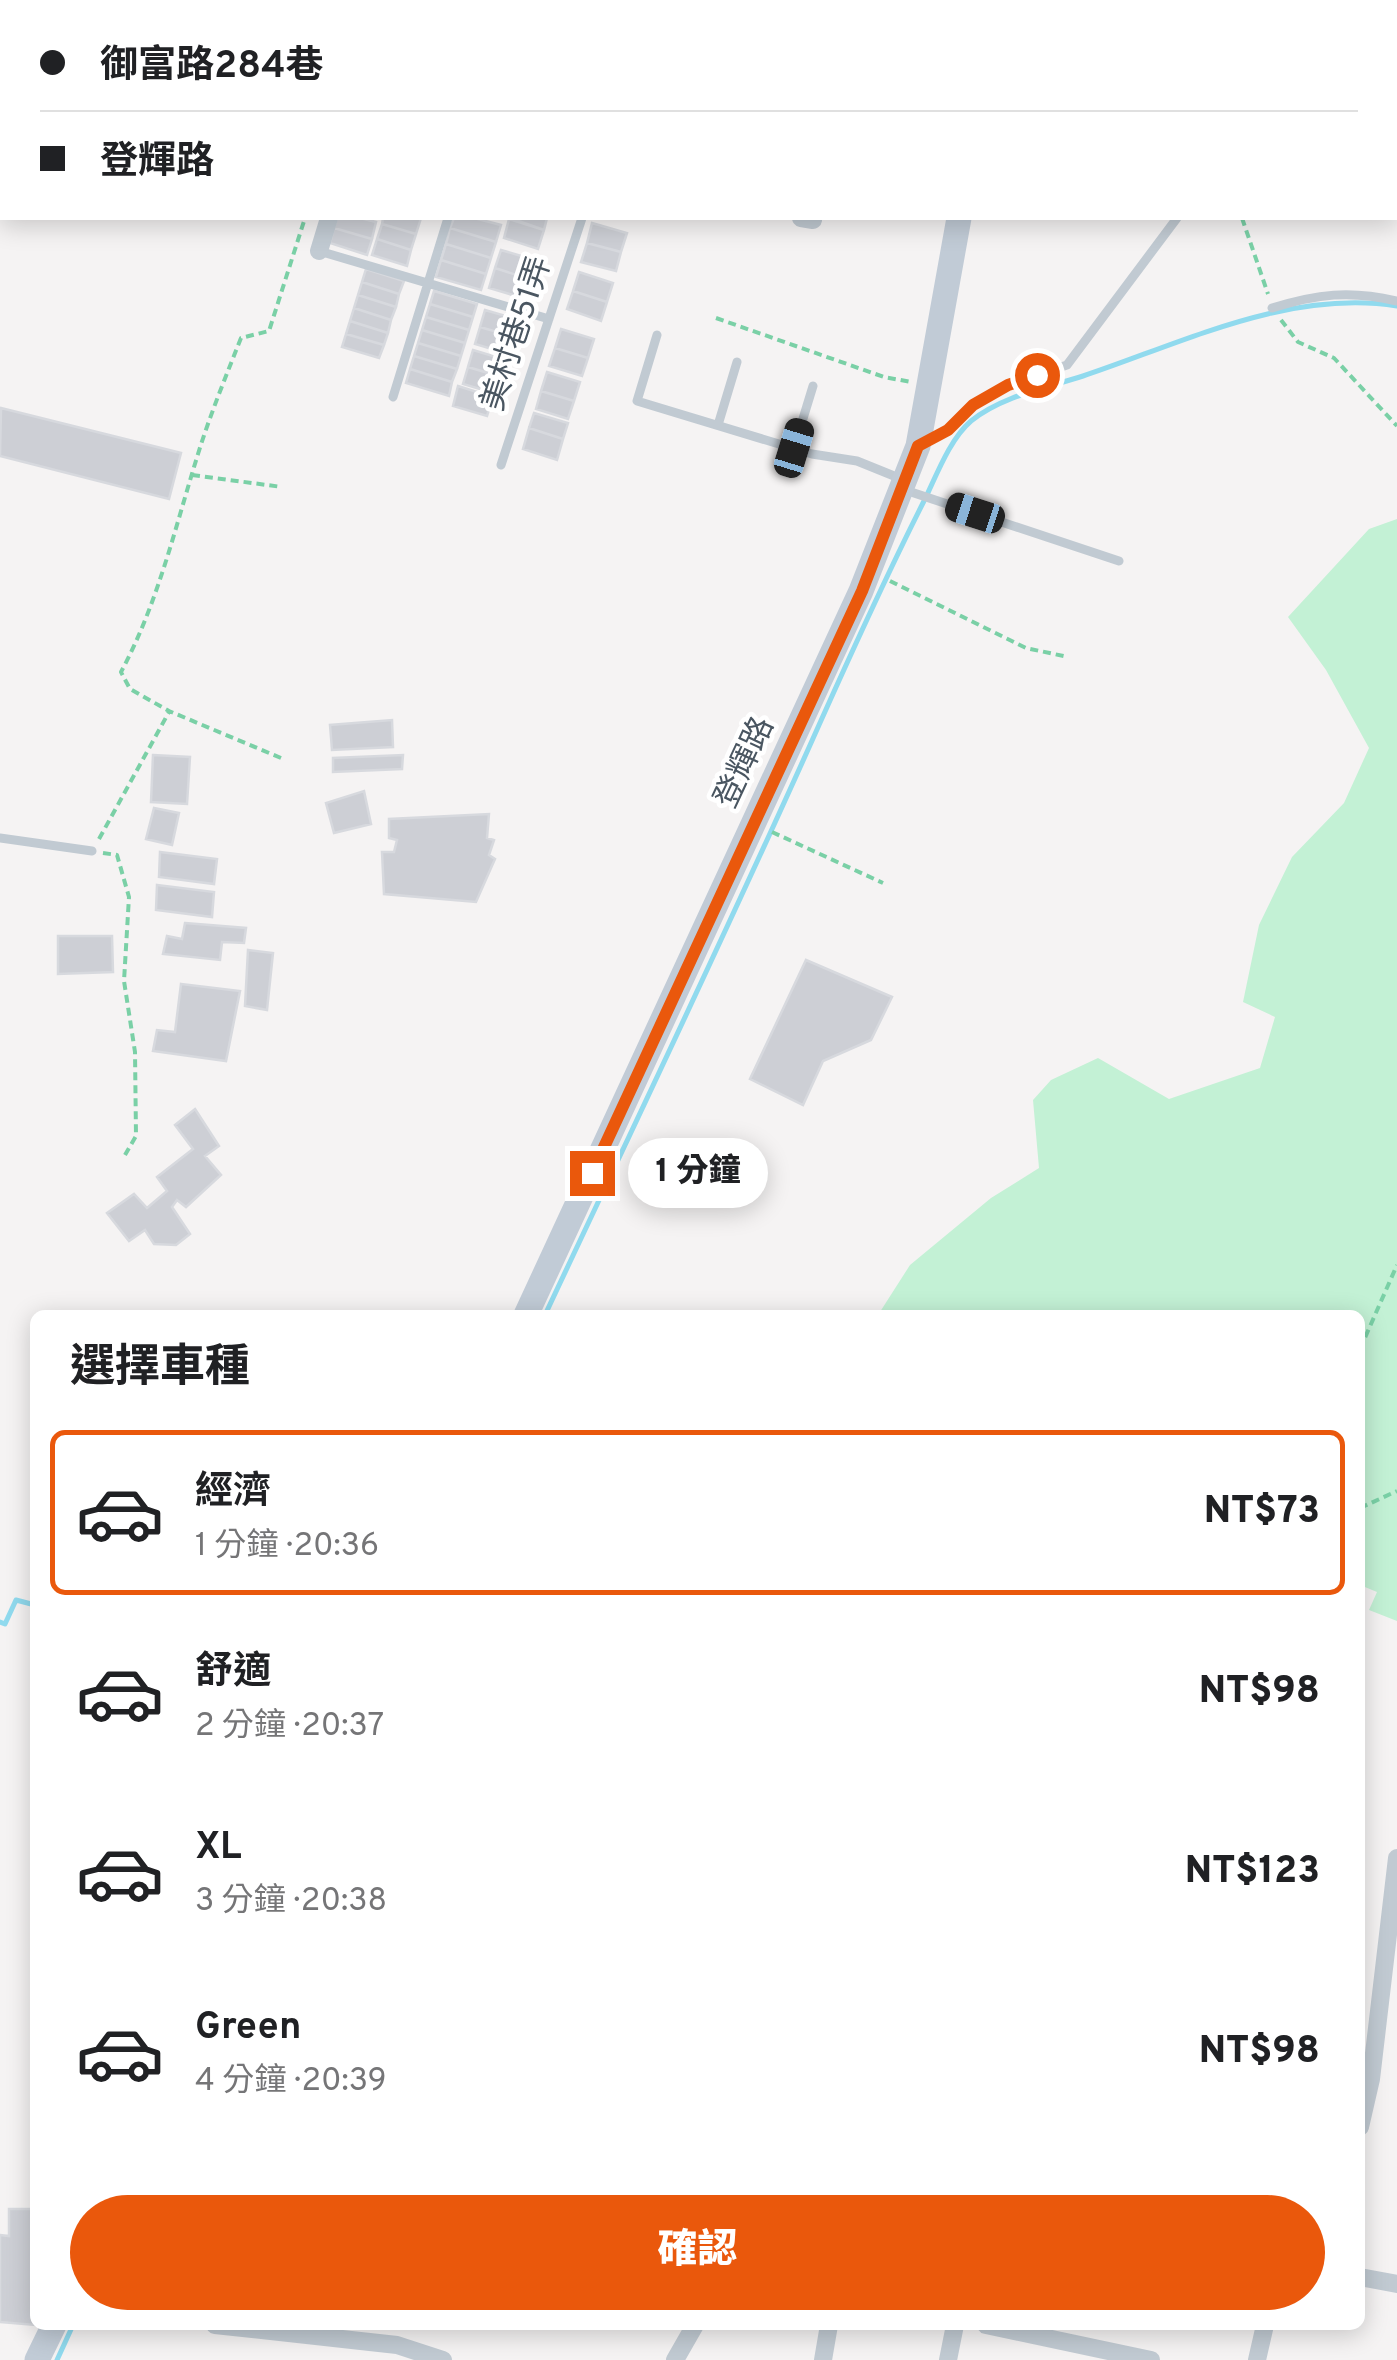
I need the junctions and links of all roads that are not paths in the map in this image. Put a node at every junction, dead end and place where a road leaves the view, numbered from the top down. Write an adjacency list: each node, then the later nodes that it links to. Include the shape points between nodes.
1 (328, 220): 6 (street)
2 (447, 220): 7 (lane)
3 (581, 220): 10 (lane, 美村巷51弄)
4 (959, 220): 16 (street, 登輝路)
5 (1176, 220): 16 (lane, via 1067,365 1008,385)
6 (319, 250): 7 (lane)
7 (428, 282): 10 (lane); 14 (lane)
8 (1397, 300): 9 (lane, via 1313,296)
9 (1272, 308)
10 (549, 319): 18 (lane, 美村巷51弄)
11 (657, 335): 15 (lane, via 637,401)
12 (737, 362): 15 (lane)
13 (814, 386): 17 (lane)
14 (393, 397)
15 (718, 426): 17 (lane)
16 (918, 446): 19 (street, 登輝路)
17 (794, 448): 19 (lane, via 858,461)
18 (502, 466)
19 (904, 485): 20 (lane); 23 (street, 登輝路)
20 (1119, 561)
21 (0, 838): 22 (lane)
22 (92, 851)
23 (528, 1310)
24 (1397, 1858): 25 (street)
25 (1365, 2105)
26 (1365, 2278): 27 (street)
27 (1397, 2284)
28 (51, 2330): 35 (street)
29 (263, 2330): 36 (street, via 397,2344)
30 (692, 2330): 37 (street)
31 (828, 2330): 38 (street)
32 (954, 2330): 39 (street)
33 (1010, 2330): 40 (street)
34 (1265, 2330): 41 (street)
35 (36, 2360)
36 (444, 2360)
37 (675, 2360)
38 (823, 2360)
39 (948, 2360)
40 (1151, 2360)
41 (1257, 2360)

